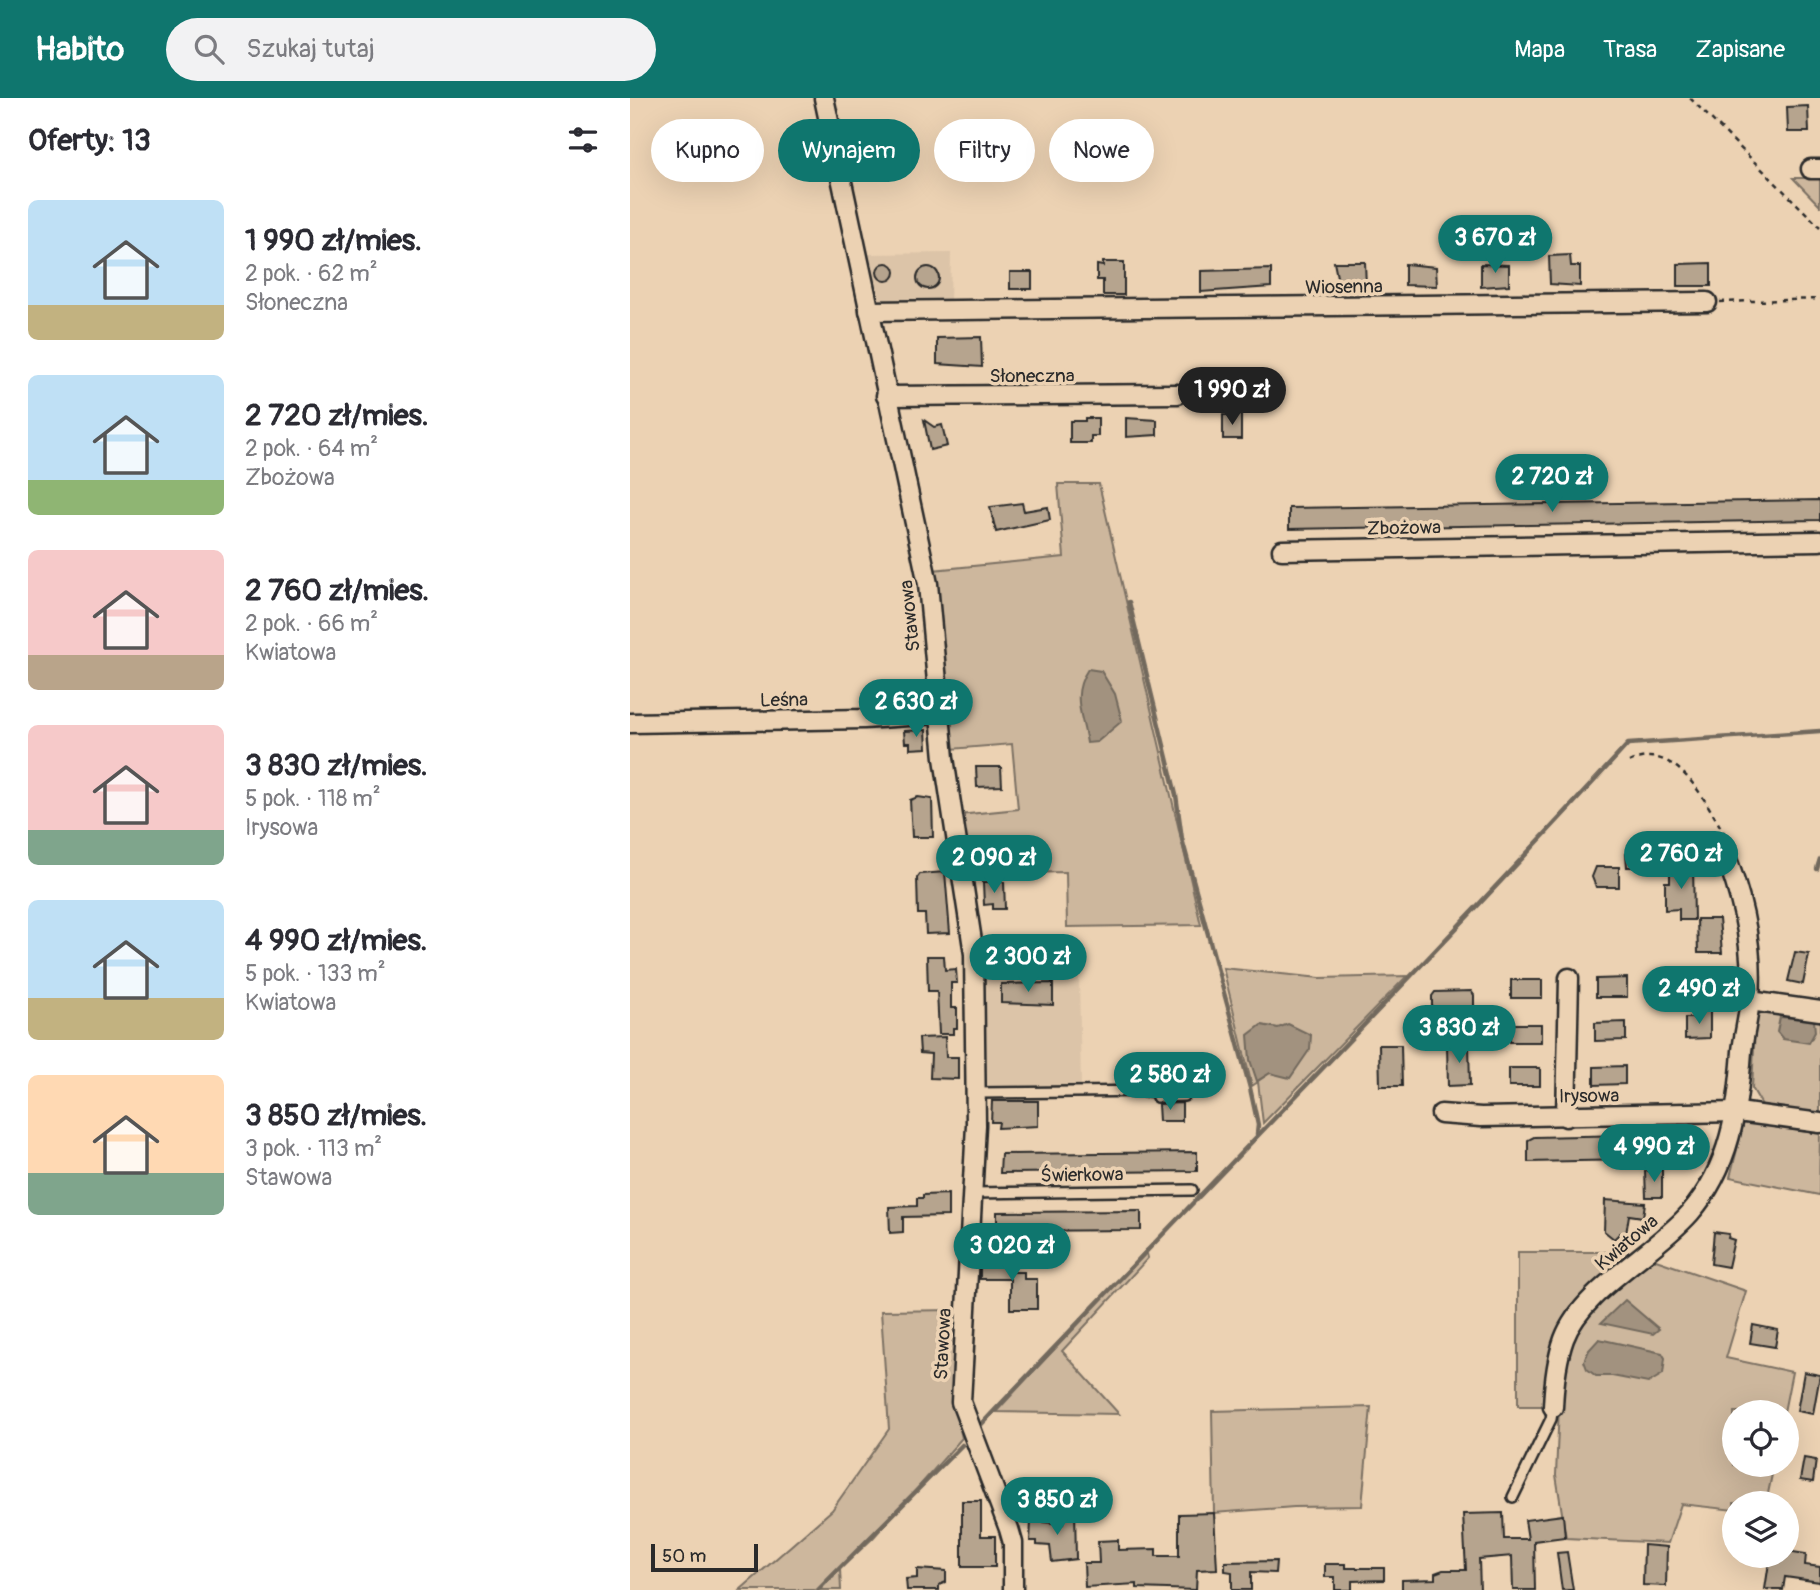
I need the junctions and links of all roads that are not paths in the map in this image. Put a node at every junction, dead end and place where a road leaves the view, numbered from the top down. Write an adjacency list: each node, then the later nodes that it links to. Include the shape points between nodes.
1 (824, 98): 3 (street, Stawowa)
2 (1707, 302): 3 (street, Wiosenna)
3 (869, 310): 5 (street, Stawowa)
4 (1178, 394): 5 (street, Słoneczna)
5 (886, 396): 8 (street, Stawowa, via 928,584)
6 (1820, 541): 7 (street, Zbożowa)
7 (1282, 550)
8 (939, 714): 9 (street, Leśna); 14 (street, Stawowa, via 974,954)
9 (630, 723)
10 (1723, 849): 12 (street, Kwiatowa, via 1747,924)
11 (1569, 978): 18 (street)
12 (1750, 1002): 13 (street); 16 (street, Kwiatowa)
13 (1820, 1011)
14 (976, 1093): 15 (lane, via 1155,1091 1157,1097); 21 (street, Stawowa)
15 (1184, 1096)
16 (1738, 1112): 18 (street, Irysowa); 19 (street); 22 (street, Kwiatowa, via 1712,1185 1663,1240 1598,1293 1571,1324 1559,1357)
17 (1441, 1114): 18 (street, Irysowa)
18 (1566, 1117)
19 (1820, 1123)
20 (1192, 1190): 21 (lane, Świerkowa)
21 (972, 1193): 24 (street, Stawowa, via 961,1402 1009,1528)
22 (1553, 1407): 23 (lane)
23 (1513, 1497)
24 (1013, 1590)

